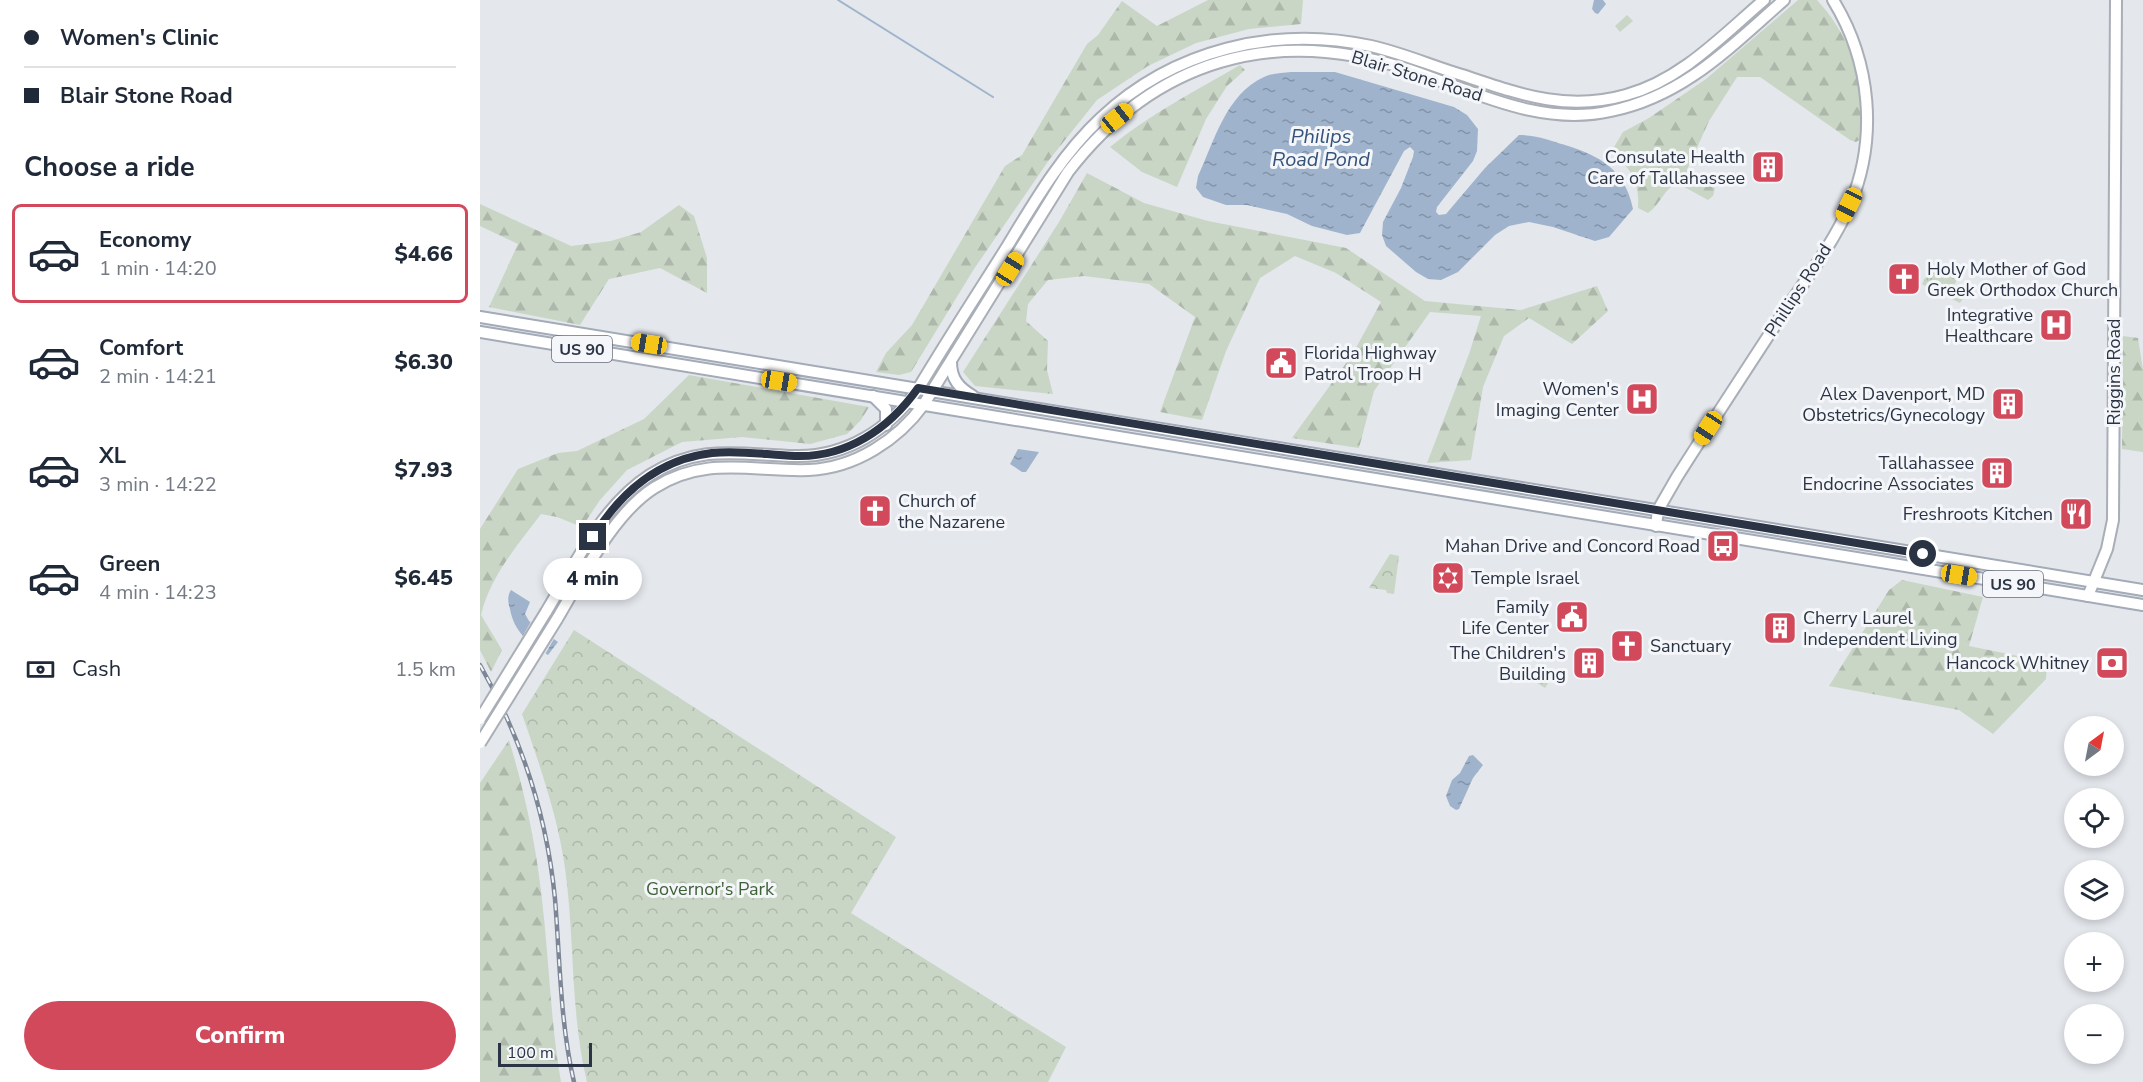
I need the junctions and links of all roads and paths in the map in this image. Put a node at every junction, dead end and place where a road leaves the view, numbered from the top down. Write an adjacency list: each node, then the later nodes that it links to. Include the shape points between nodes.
1 (1764, 0): 10 (main road, Blair Stone Road, via 1669,77 1605,100 1538,99 1373,47 1338,40 1255,42 1180,65 1122,100 1075,145)
2 (1784, 0): 9 (main road, Blair Stone Road, via 1696,75 1656,98 1609,112 1559,115 1512,106 1375,59 1329,51 1271,51 1195,70 1136,103 1084,151)
3 (1833, 0): 23 (main road, Phillips Road, via 1857,51 1866,90 1868,132 1857,185 1827,247)
4 (2116, 0): 31 (main road, Riggins Road, via 2113,520)
5 (480, 317): 7 (main road, US 90)
6 (480, 332): 8 (main road, US 90)
7 (605, 337): 8 (main road); 10 (main road, US 90)
8 (602, 352): 12 (main road, US 90)
9 (951, 362): 11 (main road, Blair Stone Road); 13 (main road, via 956,384)
10 (918, 388): 11 (main road, US 90); 14 (main road, Blair Stone Road)
11 (933, 391): 13 (main road, US 90); 15 (main road, Blair Stone Road)
12 (873, 396): 14 (main road, US 90); 16 (main road, via 885,408)
13 (976, 398): 21 (main road, US 90)
14 (909, 402): 15 (main road, US 90); 16 (main road, Blair Stone Road)
15 (924, 404): 19 (main road, Blair Stone Road, via 883,445); 22 (main road, US 90)
16 (886, 425): 17 (main road, Blair Stone Road)
17 (840, 450): 18 (main road, Blair Stone Road, via 797,456); 19 (main road)
18 (710, 453): 20 (main road); 26 (main road, Blair Stone Road, via 660,469 632,488)
19 (837, 465): 20 (main road, Blair Stone Road, via 803,470)
20 (713, 467): 27 (main road, Blair Stone Road, via 671,478 643,496 627,511)
21 (1540, 491): 22 (main road); 23 (main road, US 90)
22 (1540, 506): 24 (main road, US 90)
23 (1658, 510): 24 (main road, Phillips Road); 25 (main road, US 90)
24 (1656, 525): 28 (main road, US 90)
25 (1873, 545): 28 (main road); 29 (main road, US 90)
26 (583, 552): 27 (main road); 35 (main road, Blair Stone Road, bridge)
27 (594, 559): 36 (main road, Blair Stone Road, bridge)
28 (1871, 561): 30 (main road, US 90)
29 (1984, 564): 30 (main road); 31 (main road, US 90)
30 (1980, 579): 33 (main road, US 90)
31 (2095, 582): 32 (main road, US 90); 33 (main road, Riggins Road)
32 (2143, 590)
33 (2088, 596): 34 (main road, US 90)
34 (2143, 605)
35 (480, 719)
36 (480, 743)

